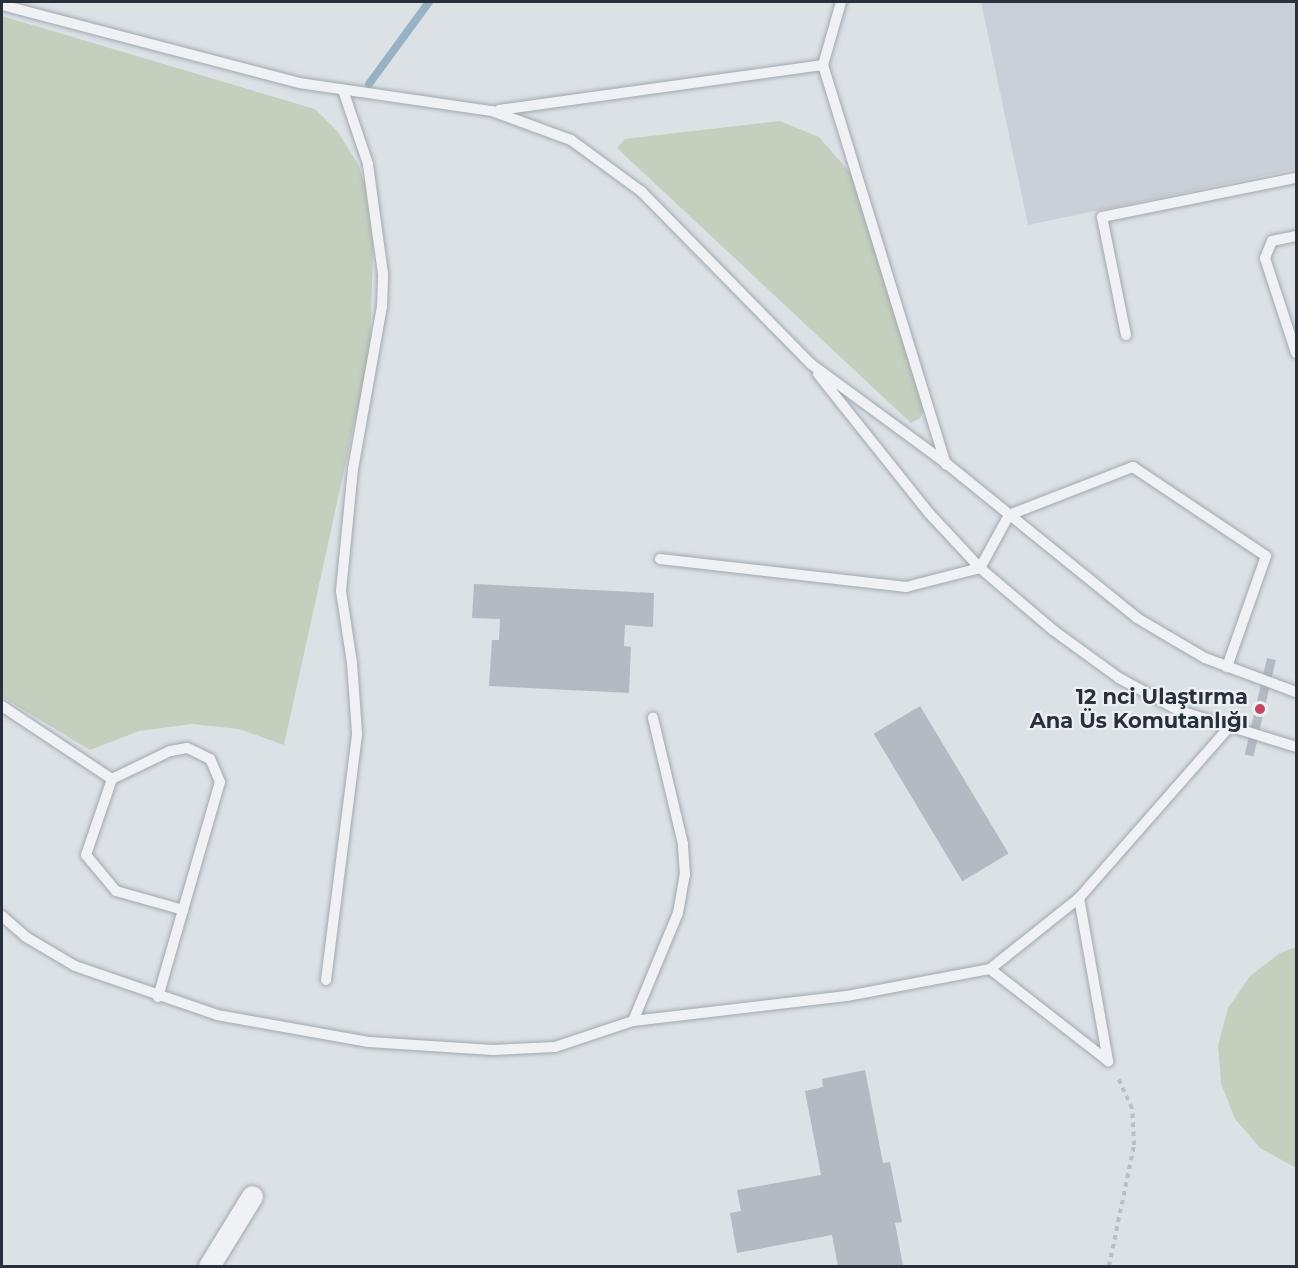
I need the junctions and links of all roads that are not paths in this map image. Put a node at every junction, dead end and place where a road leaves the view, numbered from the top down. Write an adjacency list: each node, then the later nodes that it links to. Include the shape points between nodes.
1 (841, 2): 3 (lane)
2 (2, 5): 4 (lane, via 299,83)
3 (823, 65): 5 (lane); 11 (lane)
4 (343, 90): 5 (lane); 26 (lane, via 368,164 383,274 382,307 353,469 340,591 352,663 357,733)
5 (492, 111): 10 (lane, via 571,140 620,172)
6 (1296, 178): 8 (lane, via 1102,217)
7 (1296, 236): 9 (lane, via 1272,241 1265,258)
8 (1126, 335)
9 (1296, 353)
10 (811, 364): 11 (lane); 14 (lane, via 878,453)
11 (946, 464): 12 (lane)
12 (1009, 515): 14 (lane); 15 (lane, via 1137,618); 15 (lane, via 1133,467 1266,556)
13 (660, 559): 14 (lane, via 906,587)
14 (980, 568): 19 (lane, via 1053,630 1119,678 1180,711)
15 (1227, 667): 16 (lane)
16 (1296, 692)
17 (2, 706): 21 (lane)
18 (653, 718): 28 (lane, via 683,844 685,876 678,913)
19 (1229, 728): 20 (lane); 22 (lane)
20 (1296, 747)
21 (112, 779): 23 (lane, via 86,855 116,891); 23 (lane, via 178,749 196,750 216,766 220,782)
22 (1078, 898): 25 (lane); 25 (lane, via 1108,1061)
23 (183, 910): 27 (lane)
24 (2, 916): 27 (lane, via 26,937 75,966)
25 (990, 969): 28 (lane, via 837,998)
26 (326, 980)
27 (158, 997): 28 (lane, via 216,1015 322,1036 493,1050 555,1047)
28 (633, 1021)
29 (252, 1196): 30 (street)
30 (209, 1266)

